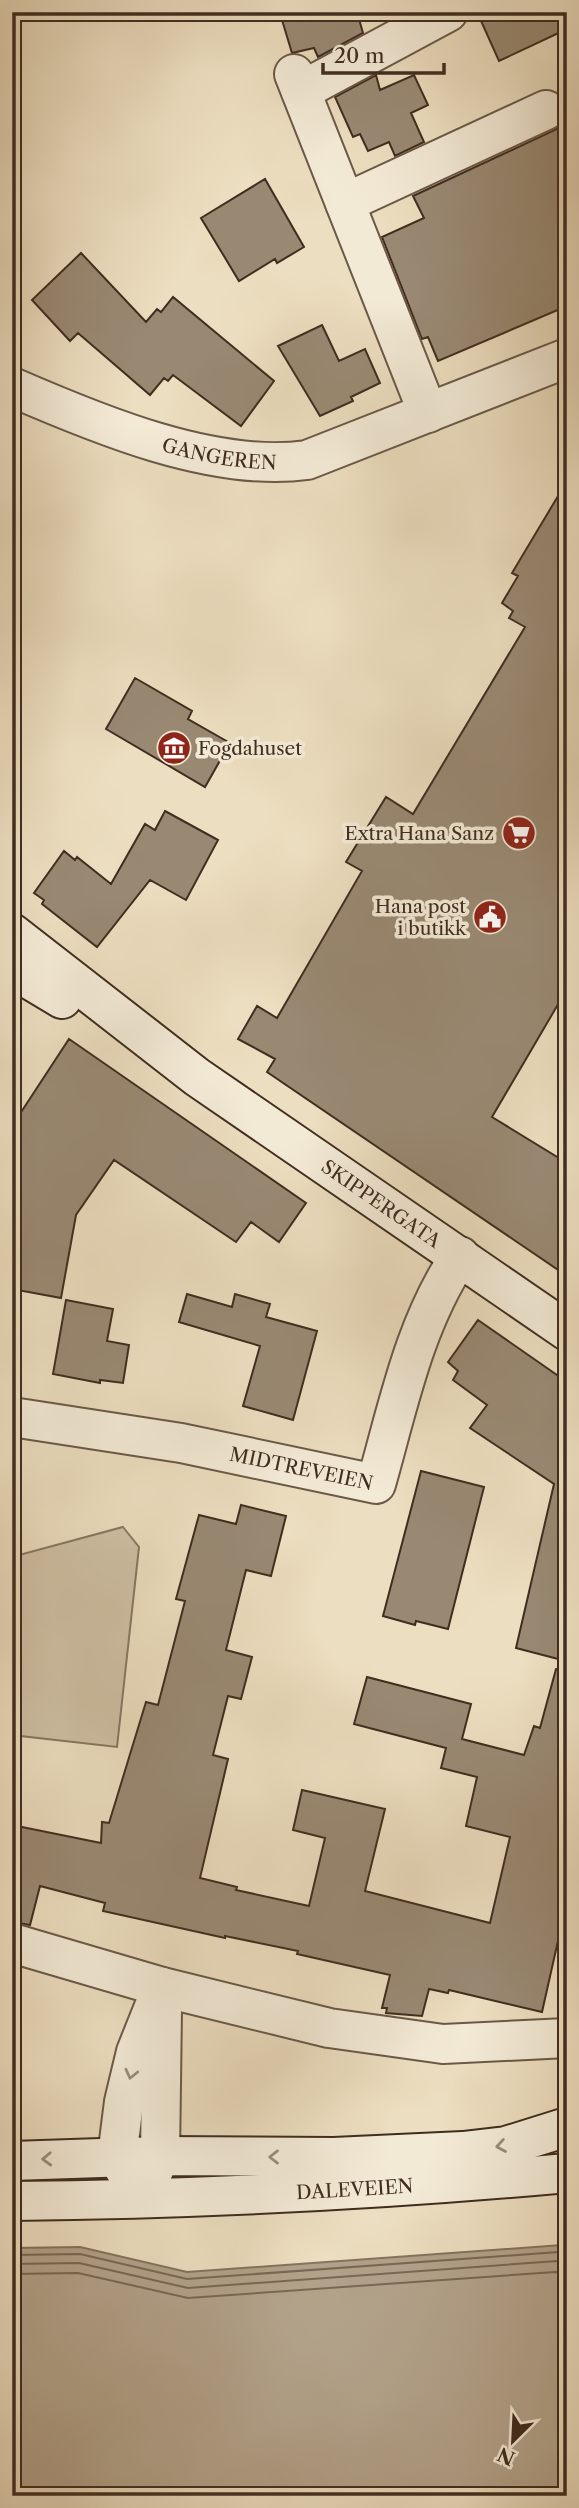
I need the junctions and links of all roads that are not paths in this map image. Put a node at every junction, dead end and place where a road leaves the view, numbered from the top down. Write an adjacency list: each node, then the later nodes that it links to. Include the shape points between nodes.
1 (448, 12): 3 (street, via 298,83)
2 (546, 110): 3 (street)
3 (345, 203): 6 (street)
4 (567, 358): 6 (street, GANGEREN)
5 (12, 387): 6 (street, GANGEREN, via 184,450 250,463 307,460)
6 (428, 413)
7 (12, 933): 9 (street, SKIPPERGATA)
8 (12, 969): 9 (street, SKIPPERGATA)
9 (197, 1077): 10 (street, SKIPPERGATA)
10 (460, 1256): 11 (street, SKIPPERGATA); 12 (street, MIDTREVEIEN, via 440,1286 412,1356 376,1485 181,1443)
11 (567, 1331)
12 (19, 1418)
13 (12, 1943): 14 (street)
14 (162, 1987): 15 (street, via 329,2028 443,2044); 17 (street); 18 (street, one-way to 18, via 136,2052)
15 (567, 2038)
16 (567, 2127): 17 (street, DALEVEIEN, one-way to 17, via 506,2146 463,2151 334,2158)
17 (160, 2156): 18 (street, DALEVEIEN); 21 (street)
18 (117, 2157): 19 (street, DALEVEIEN, one-way to 19); 21 (street)
19 (12, 2161)
20 (567, 2173): 21 (street, DALEVEIEN, via 233,2197)
21 (142, 2198): 22 (street, DALEVEIEN)
22 (12, 2202)

